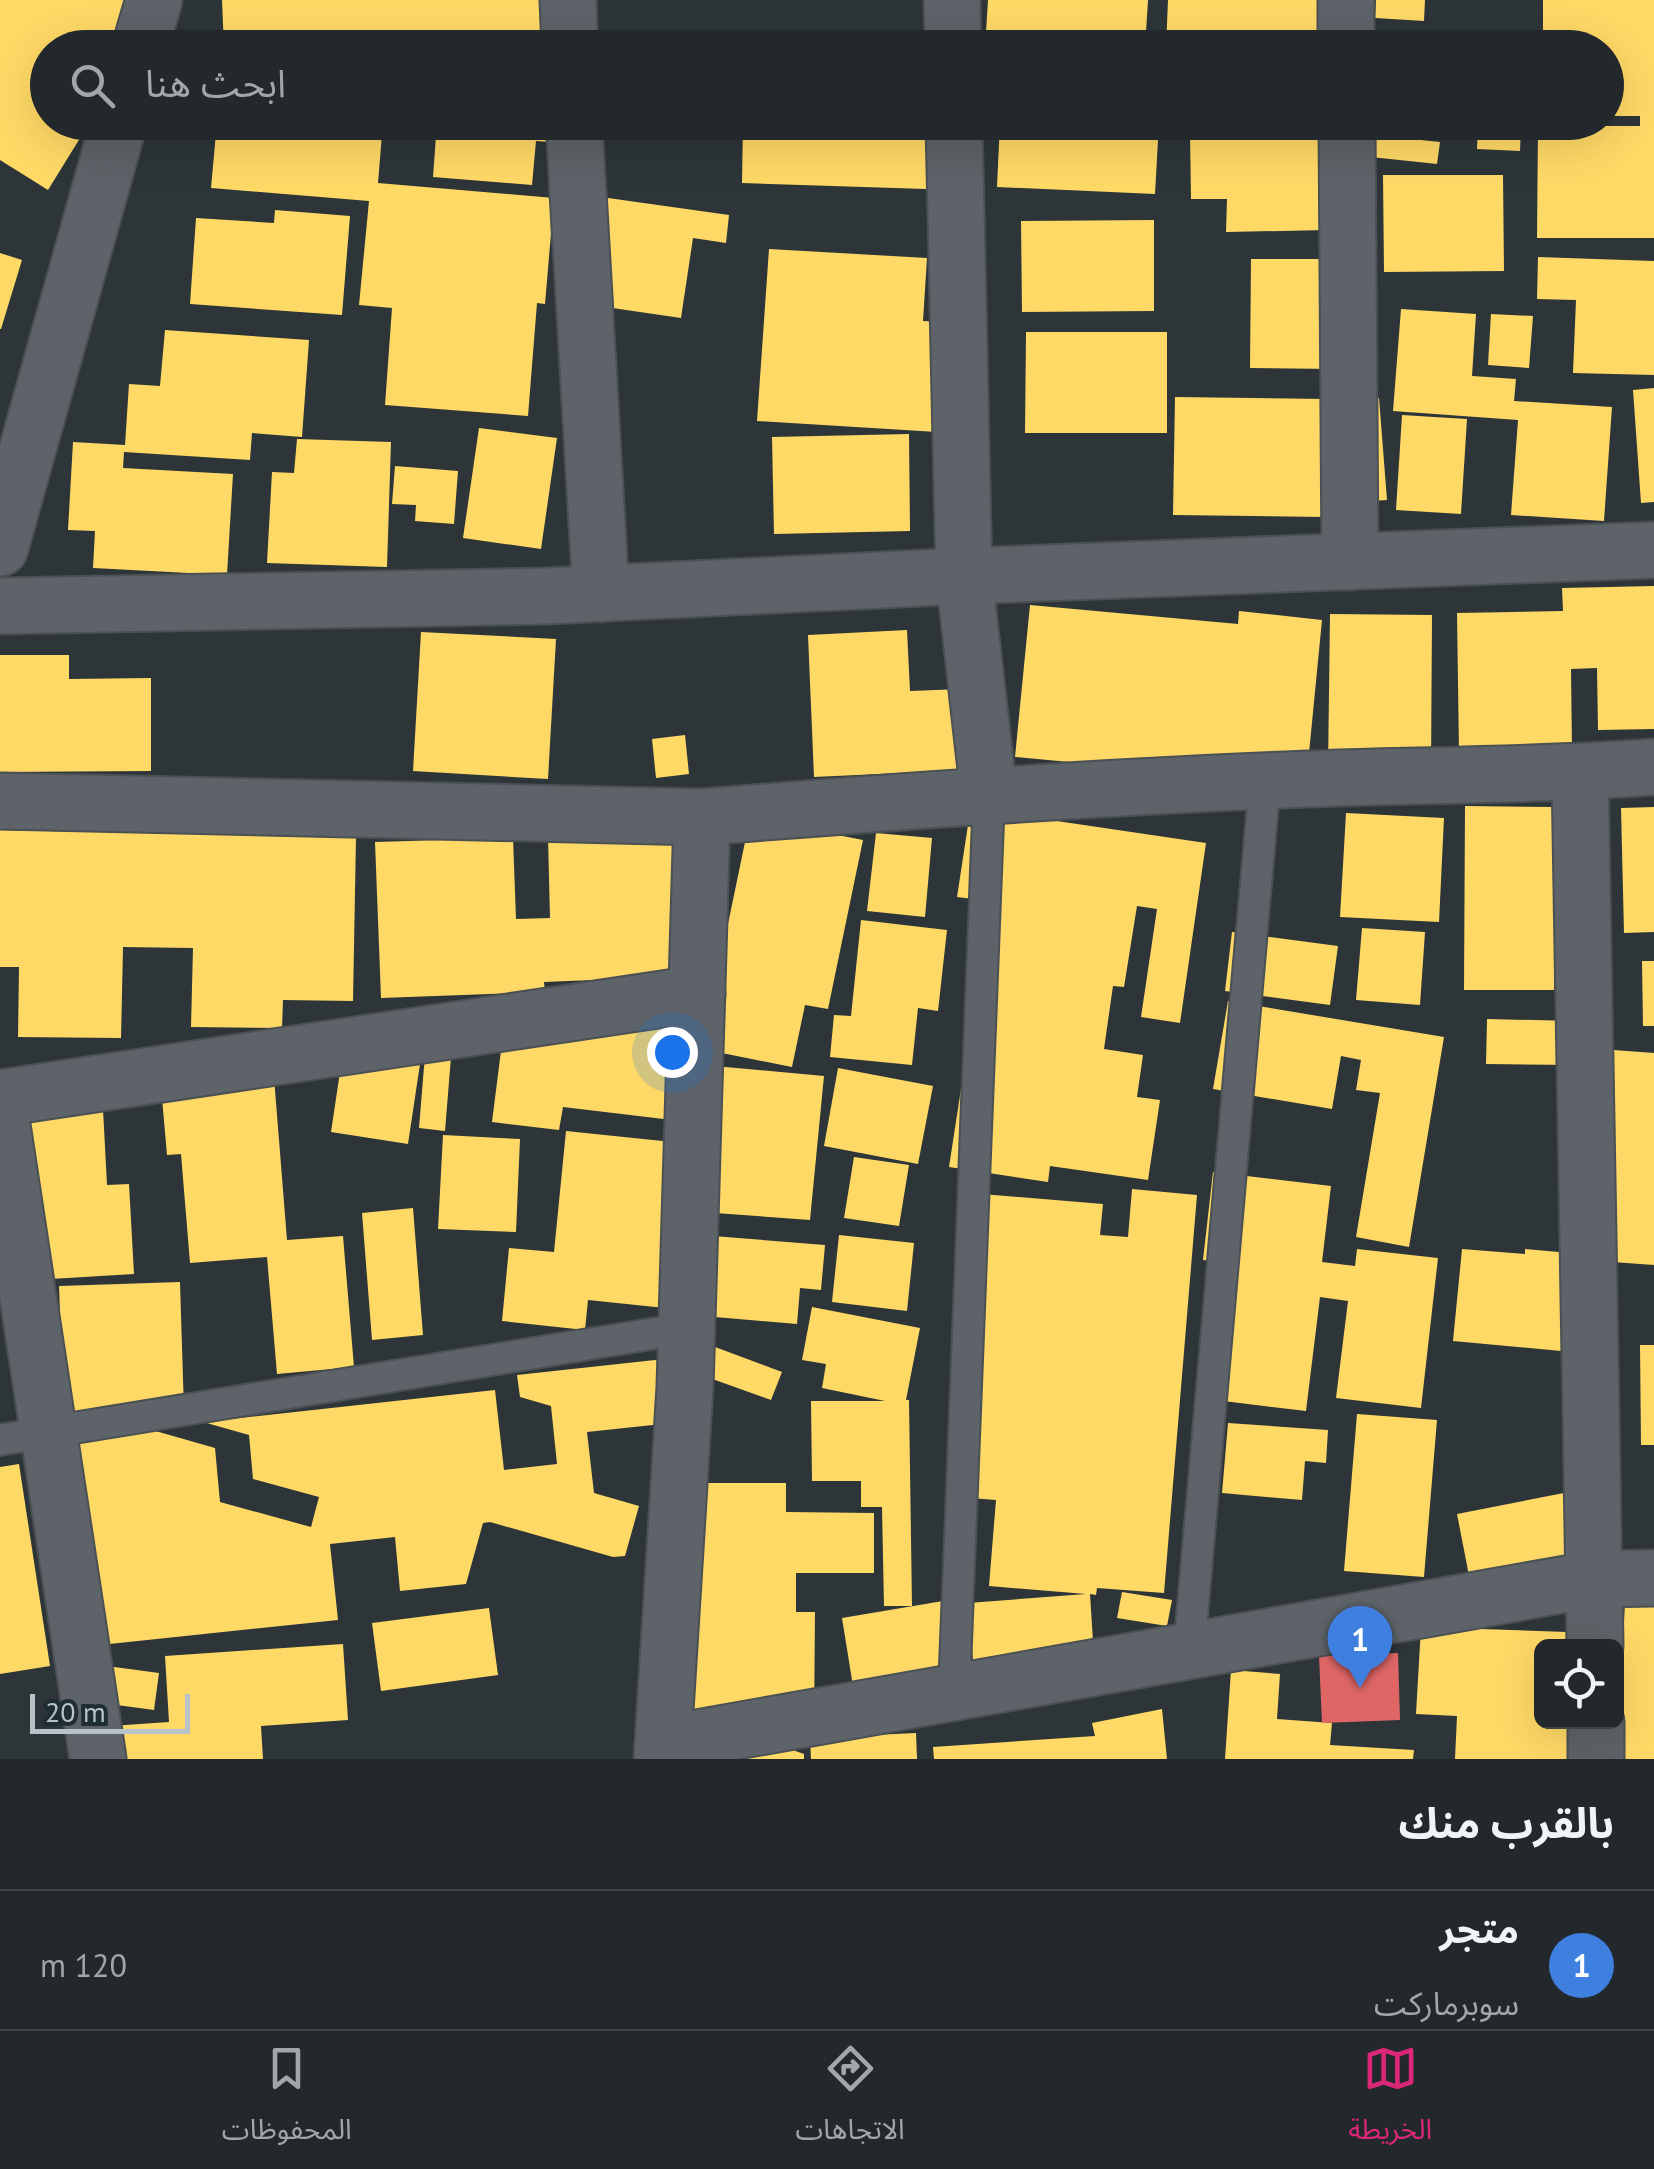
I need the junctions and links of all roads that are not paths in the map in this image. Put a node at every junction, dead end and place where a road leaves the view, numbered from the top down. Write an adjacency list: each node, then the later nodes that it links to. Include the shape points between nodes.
1 (154, 0): 5 (street)
2 (568, 0): 6 (street)
3 (952, 0): 7 (street)
4 (1346, 0): 8 (street)
5 (145, 30)
6 (569, 30)
7 (953, 30)
8 (1346, 30)
9 (114, 140): 13 (street)
10 (575, 140): 17 (street)
11 (954, 140): 16 (street)
12 (1347, 140): 15 (street)
13 (0, 548)
14 (1654, 550): 15 (street)
15 (1350, 562): 16 (street)
16 (964, 576): 17 (street); 22 (street)
17 (601, 594): 18 (street)
18 (0, 606)
19 (1654, 767): 20 (street)
20 (1580, 772): 21 (street); 31 (street)
21 (1265, 780): 22 (street); 33 (lane)
22 (989, 795): 24 (street); 34 (lane)
23 (0, 801): 24 (street)
24 (702, 817): 25 (street)
25 (697, 994): 26 (street); 28 (street)
26 (0, 1098)
27 (0, 1112): 29 (street)
28 (688, 1328): 29 (lane); 36 (street)
29 (24, 1435): 37 (street)
30 (1654, 1578): 31 (street)
31 (1595, 1580): 32 (street); 33 (street)
32 (1596, 1639)
33 (1189, 1651): 34 (street)
34 (954, 1693): 36 (street)
35 (1596, 1729): 38 (street)
36 (663, 1752)
37 (98, 1759)
38 (1596, 1759)

